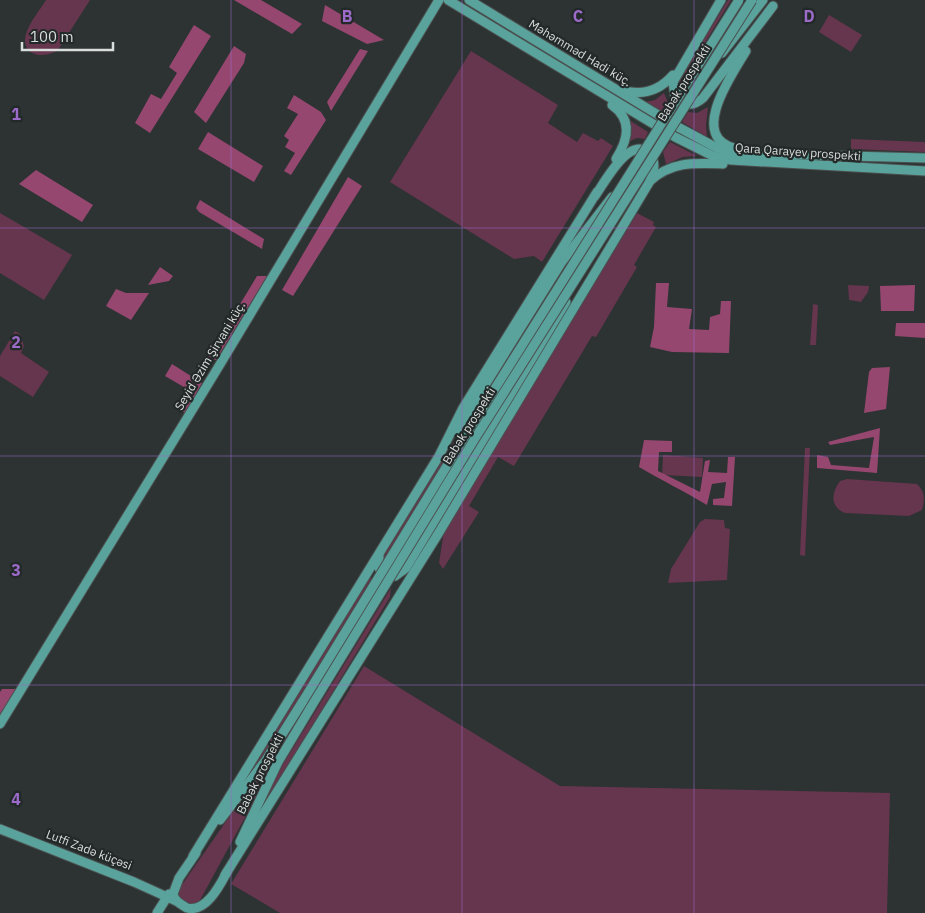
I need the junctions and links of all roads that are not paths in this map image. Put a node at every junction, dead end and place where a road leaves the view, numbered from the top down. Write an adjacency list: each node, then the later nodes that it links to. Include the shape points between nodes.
1 (439, 0): 28 (main road, Seyid Əzim Şirvani küç.)
2 (448, 0): 9 (main road, Məhəmməd Hadi küç.)
3 (469, 0): 12 (main road, Məhəmməd Hadi küç.)
4 (721, 0): 10 (main road, Babək prospekti)
5 (739, 0): 21 (main road, Babək prospekti, bridge)
6 (752, 0): 11 (main road, Babək prospekti, bridge)
7 (763, 0): 11 (main road, bridge)
8 (775, 3): 10 (main road, via 698,103 684,104 675,97 672,87); 16 (main road, via 719,96 714,115 717,136 724,144 733,148)
9 (529, 50): 13 (main road); 15 (main road, Məhəmməd Hadi küç.)
10 (678, 69): 12 (main road, via 666,83 640,94)
11 (702, 78): 23 (main road, Babək prospekti, bridge)
12 (603, 82): 14 (main road, Məhəmməd Hadi küç.)
13 (612, 105): 18 (main road, via 687,148); 24 (main road, via 625,118 627,134)
14 (678, 128): 16 (main road, Qara Qarayev prospekti, via 728,151)
15 (675, 137): 19 (main road, Qara Qarayev prospekti, via 723,159)
16 (777, 152): 17 (main road, Qara Qarayev prospekti)
17 (925, 158)
18 (723, 164): 19 (main road); 22 (main road, via 678,164)
19 (786, 164): 20 (main road, Qara Qarayev prospekti)
20 (925, 171)
21 (626, 179): 25 (main road, bridge, via 561,263 488,384); 27 (main road, Babək prospekti, bridge, via 472,424)
22 (650, 181): 24 (main road, via 653,158 646,150 636,149 622,158); 31 (main road, Babək prospekti, via 438,534)
23 (635, 185): 26 (main road, bridge, via 409,562 398,575 381,571 378,563); 27 (main road, Babək prospekti, bridge)
24 (595, 196): 25 (main road, Babək prospekti, via 464,408)
25 (439, 456): 26 (main road, Babək prospekti)
26 (384, 545): 30 (main road, Babək prospekti)
27 (307, 704): 30 (main road, Babək prospekti); 31 (main road, Babək prospekti)
28 (0, 724)
29 (0, 829): 33 (main road, Lutfi Zadə küçəsi)
30 (194, 856): 32 (main road, Babək prospekti)
31 (225, 875): 35 (main road, Babək prospekti)
32 (179, 878): 33 (main road, Babək prospekti); 34 (main road, Babək prospekti, via 173,894)
33 (168, 897): 34 (main road, Lutfi Zadə küçəsi); 36 (main road, Babək prospekti)
34 (177, 901): 35 (main road, via 194,911)
35 (209, 902): 37 (main road, Babək prospekti)
36 (157, 913)
37 (202, 913)

